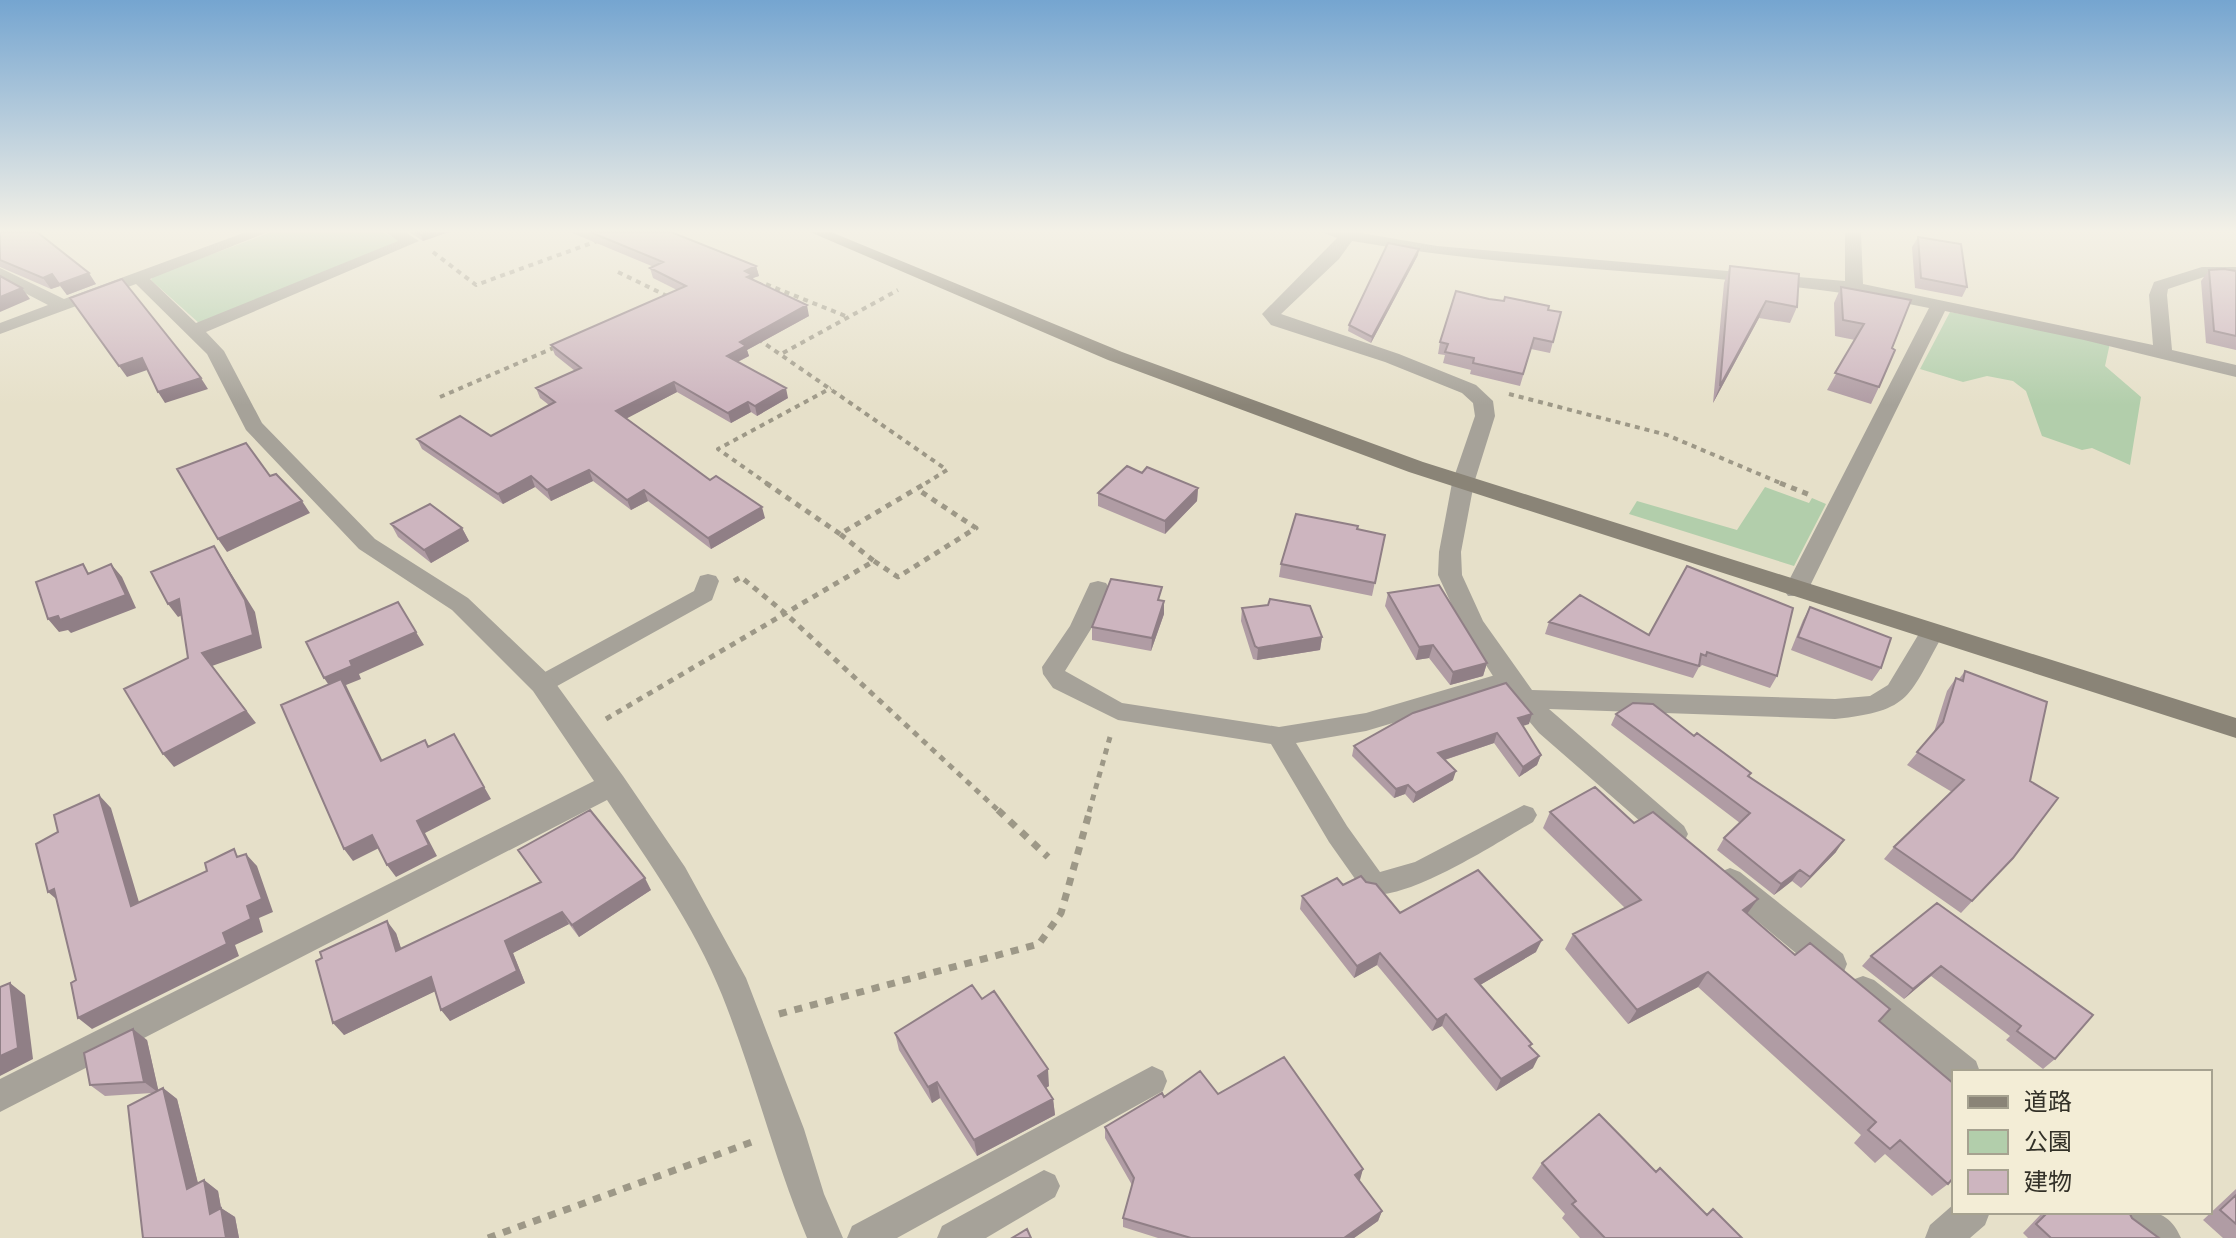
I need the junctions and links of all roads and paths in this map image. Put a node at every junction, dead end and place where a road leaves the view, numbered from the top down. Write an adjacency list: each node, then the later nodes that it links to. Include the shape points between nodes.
1 (32, 290): 16 (street)
2 (103, 290): 16 (street)
3 (151, 290): 19 (street)
4 (292, 290): 19 (street)
5 (654, 290): 13 (path)
6 (780, 290): 17 (path)
7 (900, 290): 17 (path)
8 (955, 290): 28 (street, via 1115,356)
9 (1296, 290): 26 (street, via 1271,314 1277,321)
10 (1868, 290): 15 (street)
11 (2159, 290): 22 (street)
12 (682, 296): 13 (path)
13 (669, 297): 14 (path)
14 (655, 303)
15 (1940, 304): 22 (street); 30 (street)
16 (62, 305): 18 (street)
17 (848, 317): 23 (path)
18 (0, 329)
19 (194, 330): 38 (street, via 215,351 253,426 329,507 367,544 460,604)
20 (747, 332): 23 (path)
21 (569, 341): 27 (path)
22 (2163, 352): 24 (street)
23 (783, 353): 25 (path)
24 (2236, 371)
25 (831, 388): 29 (path, via 947,470); 31 (path, via 718,449)
26 (1469, 389): 28 (street, via 1483,401 1485,416); 30 (path, via 1518,396 1667,435)
27 (440, 397)
28 (1463, 483): 35 (street); 39 (street, via 1450,575 1472,623)
29 (917, 489): 31 (path); 32 (path, via 976,528 898,577)
30 (1836, 506): 35 (street)
31 (840, 534): 32 (path)
32 (874, 561): 36 (path)
33 (706, 588): 36 (path, via 741,577); 38 (lane)
34 (1098, 588): 40 (lane, via 1080,629 1053,667 1054,674)
35 (1796, 590): 37 (street)
36 (786, 614): 41 (path); 47 (path)
37 (1932, 633): 39 (street, via 1897,692 1875,705 1835,709); 42 (street)
38 (542, 684): 44 (street)
39 (1517, 690): 43 (lane); 46 (street, via 1548,726)
40 (1118, 711): 43 (lane); 49 (path, via 1061,913 1039,944)
41 (595, 725)
42 (2236, 728)
43 (1279, 736): 45 (lane, via 1374,885 1422,872)
44 (613, 784): 49 (street, via 675,876 735,988); 52 (street)
45 (1524, 815)
46 (1693, 850)
47 (1048, 857)
48 (1717, 870): 50 (street)
49 (747, 1023): 53 (street)
50 (1962, 1070)
51 (1152, 1081): 59 (lane)
52 (0, 1096)
53 (787, 1129): 57 (path); 58 (street)
54 (1044, 1186): 60 (lane)
55 (1970, 1214): 61 (street)
56 (2134, 1214): 62 (street)
57 (488, 1238)
58 (825, 1238)
59 (864, 1238)
60 (954, 1238)
61 (1943, 1238)
62 (2163, 1238)

